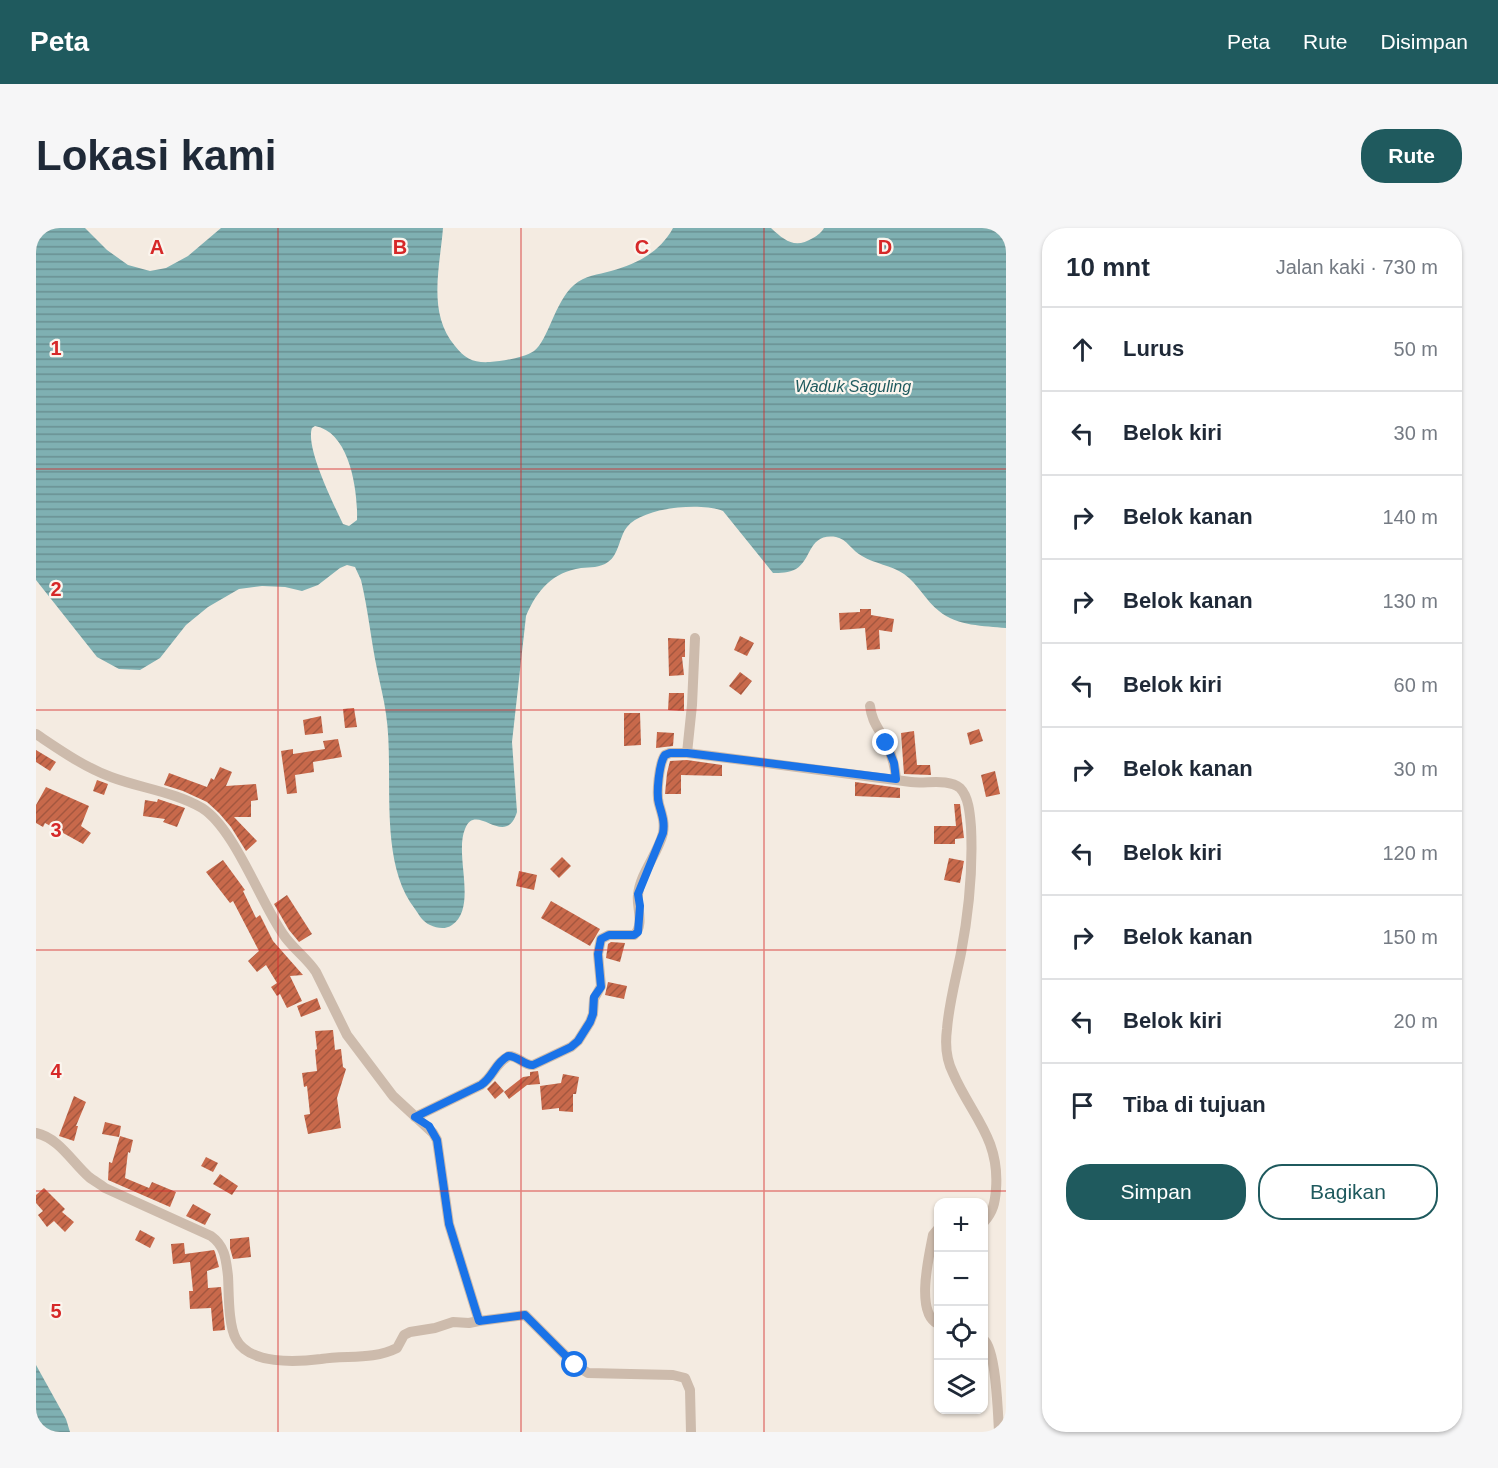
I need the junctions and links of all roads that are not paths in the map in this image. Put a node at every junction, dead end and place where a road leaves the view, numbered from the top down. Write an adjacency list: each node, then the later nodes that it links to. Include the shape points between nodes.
1 (695, 638): 4 (street)
2 (870, 706): 5 (street, via 873,721 891,754)
3 (36, 734): 6 (street, via 88,767 186,801 215,819 284,936 310,962 347,1035)
4 (687, 753): 5 (street); 6 (street, via 670,753 662,759 658,801 664,824 661,842 638,894 638,932 601,939 601,987 594,997 590,1022 578,1041 531,1066 508,1056 481,1085)
5 (896, 779): 8 (street, via 953,784 968,802 971,882 946,1050 952,1072 988,1135 993,1153 997,1175 995,1205)
6 (415, 1117): 10 (street, via 429,1126 437,1140 449,1224)
7 (36, 1133): 10 (street, via 55,1142 105,1188 219,1242 227,1267 233,1332 241,1346 256,1356 286,1361 369,1357 397,1348 410,1332 453,1322)
8 (988, 1216)
9 (934, 1234): 11 (street, via 925,1287 929,1315)
10 (479, 1321): 13 (street, via 525,1315 588,1373 685,1378 690,1390)
11 (934, 1322)
12 (988, 1345): 14 (street)
13 (691, 1432)
14 (999, 1432)

